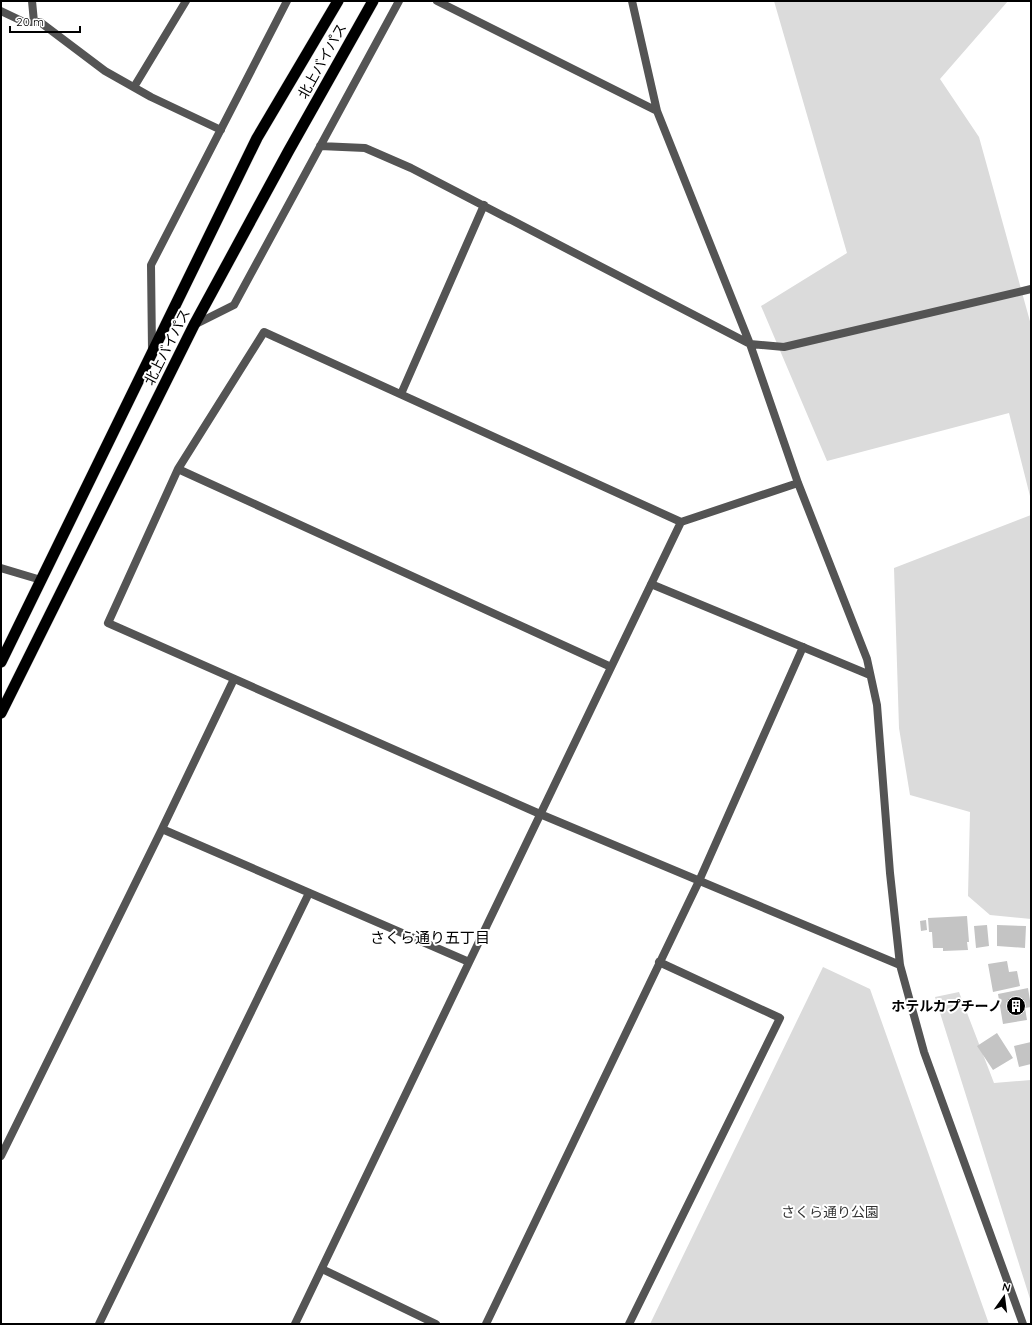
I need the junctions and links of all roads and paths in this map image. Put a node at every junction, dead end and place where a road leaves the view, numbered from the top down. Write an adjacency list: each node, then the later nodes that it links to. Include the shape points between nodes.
1 (32, 1): 10 (street)
2 (186, 1): 11 (street)
3 (287, 1): 13 (street)
4 (338, 1): 19 (highway, 北上バイパス, via 257,138)
5 (373, 1): 17 (highway, 北上バイパス)
6 (399, 1): 14 (street)
7 (437, 1): 12 (street)
8 (632, 1): 12 (street)
9 (1, 12): 10 (street, via 24,22)
10 (34, 22): 11 (street, via 40,22 105,71)
11 (134, 87): 13 (street, via 151,98)
12 (657, 111): 18 (street)
13 (220, 130): 19 (street, via 151,265)
14 (320, 146): 15 (street, via 365,148 412,168); 17 (street, via 234,305)
15 (484, 205): 18 (street); 20 (street)
16 (1031, 289): 18 (street, via 784,347)
17 (194, 324): 32 (highway, 北上バイパス)
18 (750, 344): 22 (street)
19 (152, 352): 25 (highway, 北上バイパス)
20 (401, 394): 21 (street, via 264,332); 23 (street)
21 (178, 469): 29 (street); 31 (street, via 108,623)
22 (798, 483): 23 (street); 30 (street, via 867,659)
23 (681, 522): 26 (street)
24 (1, 568): 25 (street)
25 (41, 580): 28 (highway, 北上バイパス)
26 (651, 584): 27 (street); 29 (street)
27 (803, 647): 30 (street); 35 (street)
28 (1, 662)
29 (611, 667): 33 (street)
30 (870, 676): 39 (street, via 877,705)
31 (234, 679): 33 (street); 34 (street)
32 (1, 713)
33 (540, 814): 35 (street); 37 (street)
34 (162, 829): 36 (street); 40 (street)
35 (699, 881): 38 (street); 39 (street)
36 (309, 892): 37 (street); 42 (street)
37 (469, 962): 41 (street)
38 (659, 962): 45 (street); 46 (street, via 780,1018)
39 (900, 965): 47 (street, via 924,1052)
40 (1, 1156)
41 (322, 1270): 43 (street); 44 (street)
42 (99, 1324)
43 (295, 1324)
44 (436, 1324)
45 (486, 1324)
46 (629, 1324)
47 (1023, 1324)

